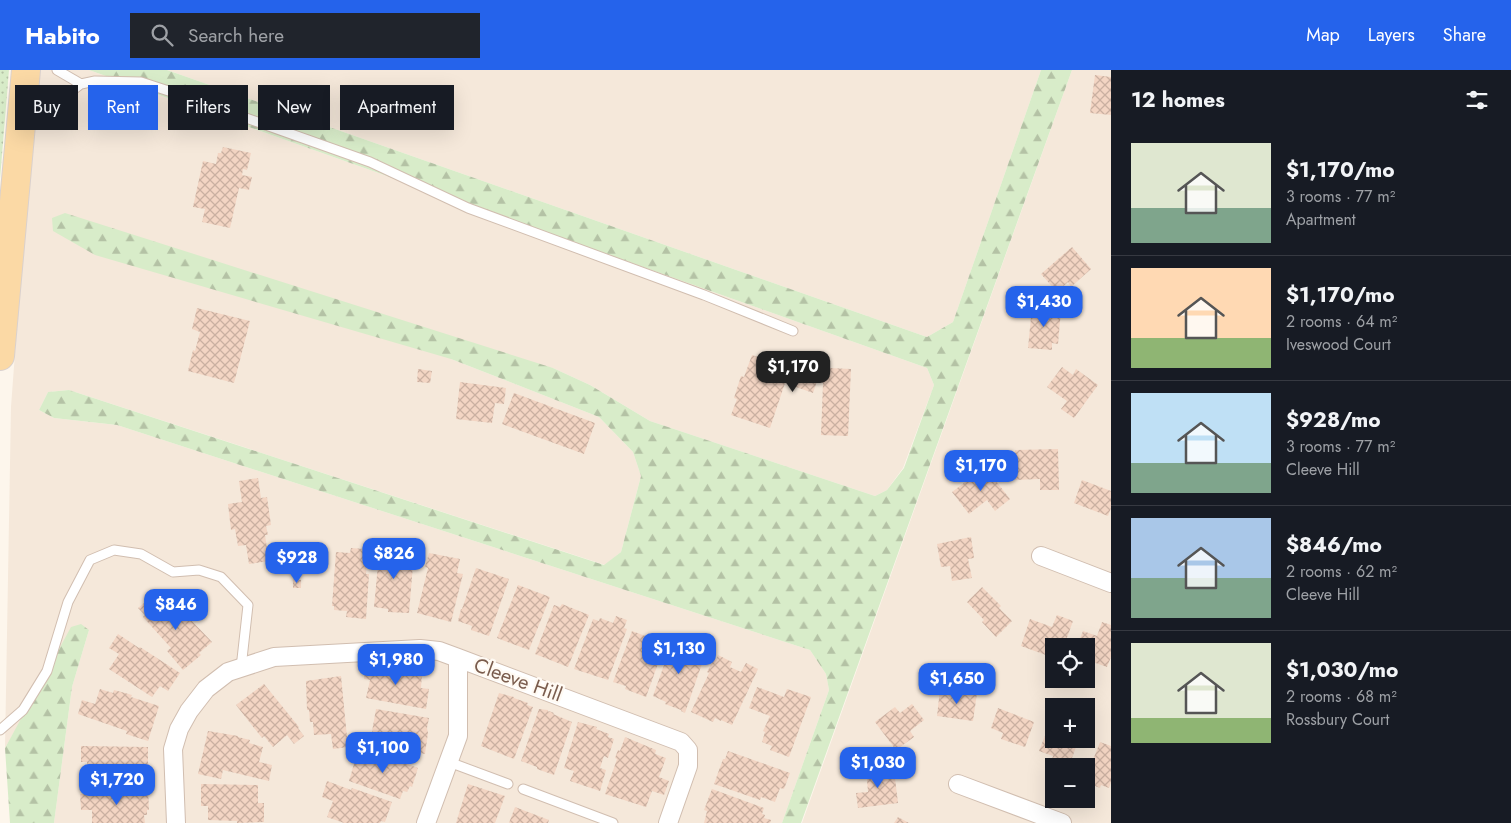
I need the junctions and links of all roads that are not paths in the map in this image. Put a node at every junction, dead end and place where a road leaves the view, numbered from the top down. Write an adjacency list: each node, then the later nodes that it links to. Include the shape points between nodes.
1 (26, 70): 4 (main road)
2 (57, 70): 3 (lane)
3 (81, 84): 4 (lane); 5 (lane, via 95,81 141,82 187,97 370,162 468,208 704,294)
4 (19, 137): 6 (main road)
5 (793, 331)
6 (0, 356)
7 (1041, 556): 8 (street)
8 (1111, 583)
9 (458, 658): 10 (street, Cleeve Hill, via 420,649 274,658); 12 (street, via 458,736); 19 (street, Cleeve Hill, via 681,742 688,750 688,766)
10 (241, 668): 11 (lane, via 248,605 221,577 199,570 173,572 141,554 114,550 90,560 68,602 47,671 23,710); 16 (street, Cleeve Hill, via 228,672 206,689 179,729 173,749)
11 (0, 730)
12 (448, 762): 13 (lane); 17 (street)
13 (508, 784)
14 (958, 784): 20 (street)
15 (523, 790): 18 (lane)
16 (176, 823)
17 (426, 823)
18 (613, 823)
19 (668, 823)
20 (1062, 823)

